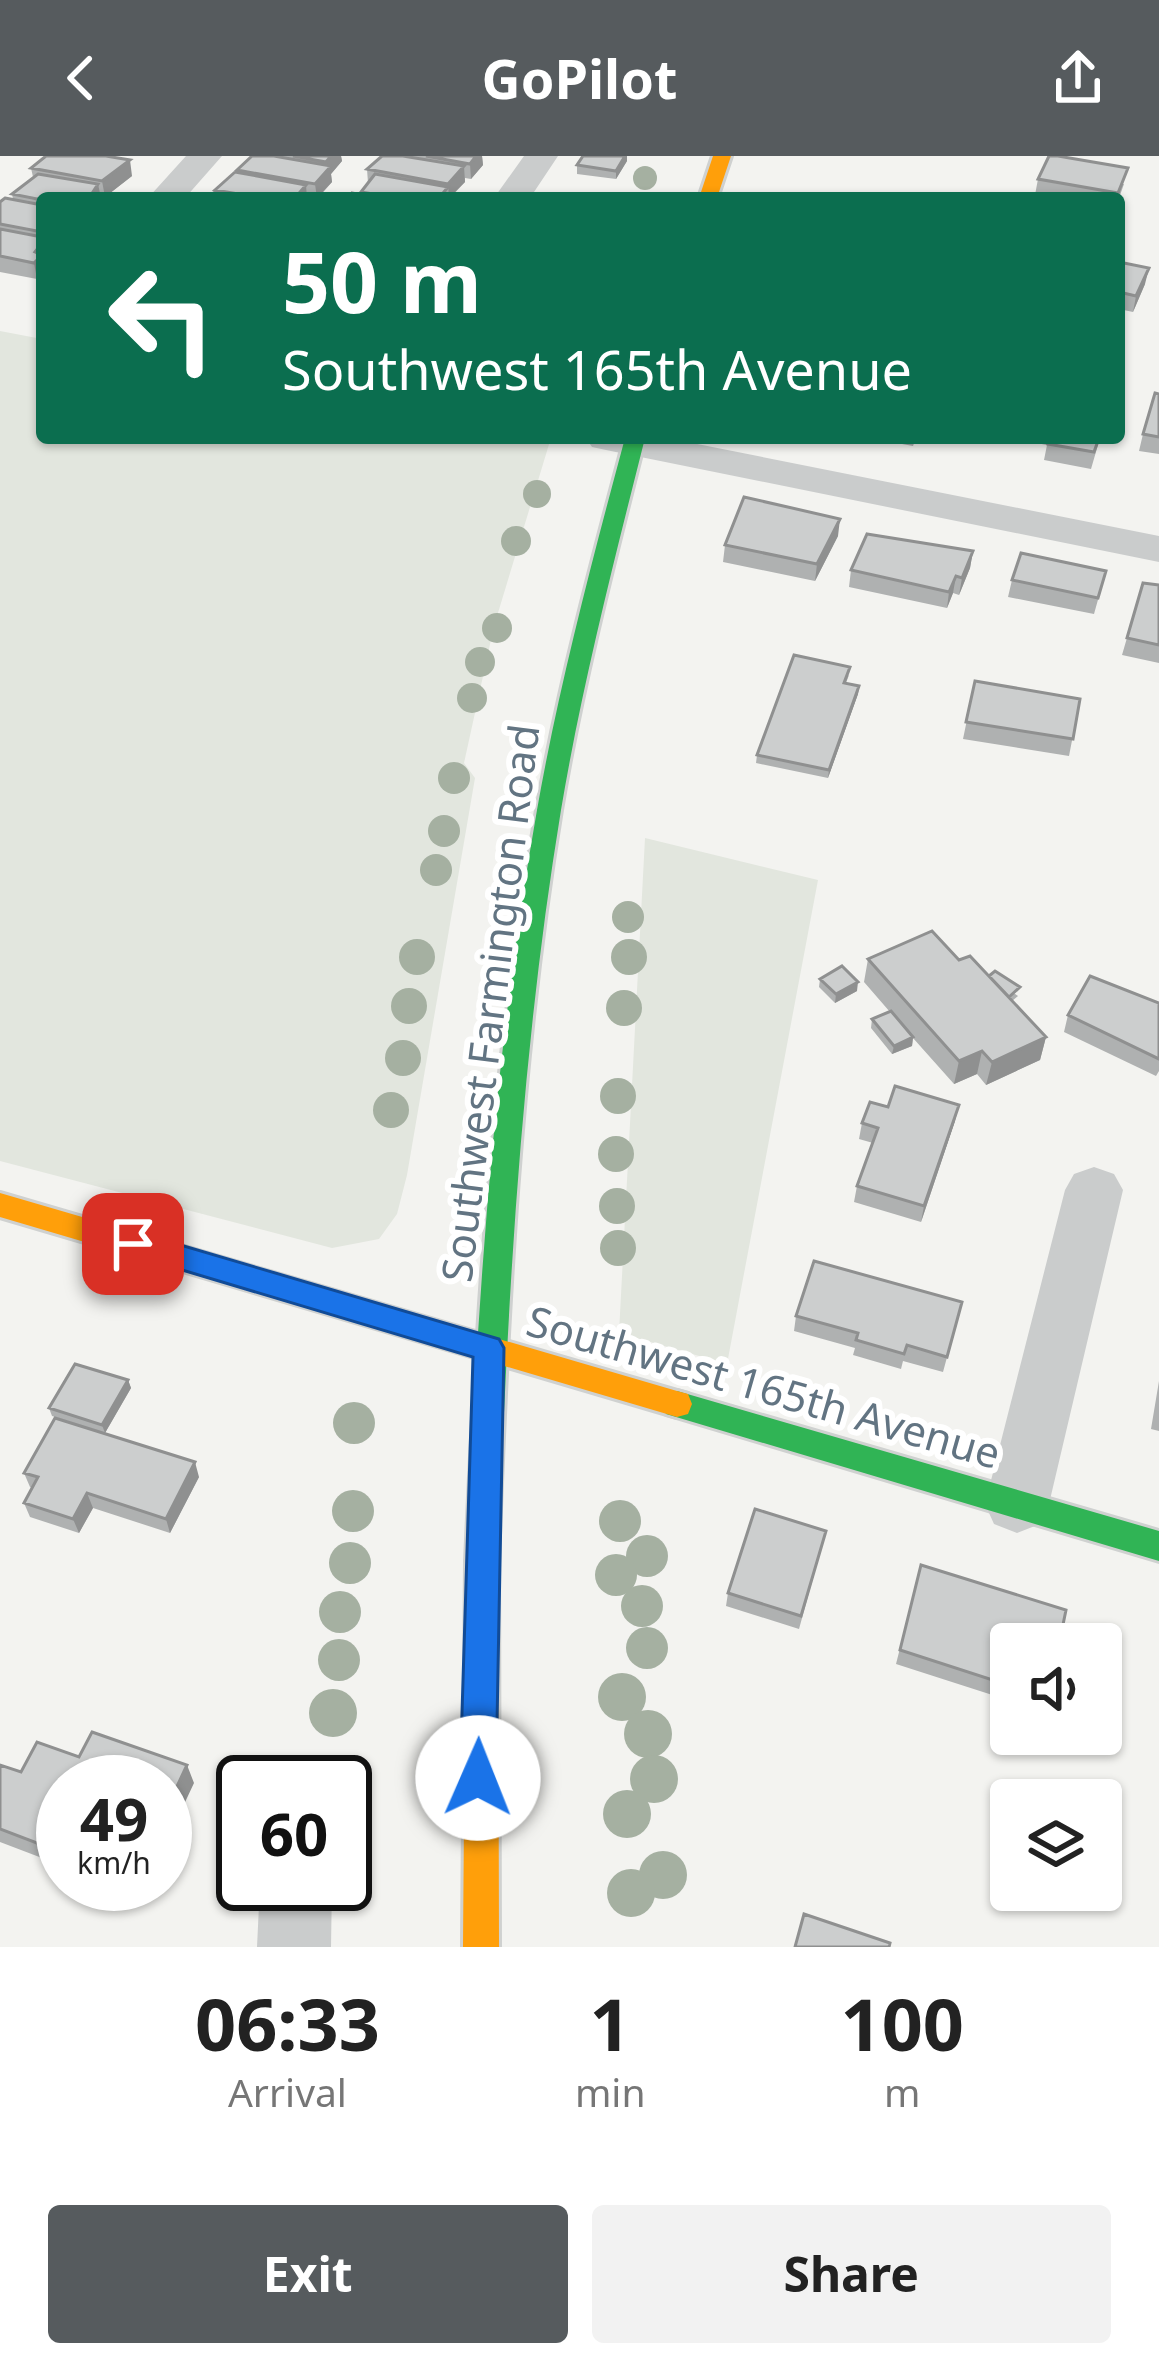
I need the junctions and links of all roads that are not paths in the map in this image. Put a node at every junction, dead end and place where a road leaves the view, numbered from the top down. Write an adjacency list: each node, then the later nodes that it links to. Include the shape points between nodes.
1 (205, 156): 4 (street)
2 (541, 156): 5 (street)
3 (722, 156): 6 (main road)
4 (172, 192)
5 (516, 192)
6 (710, 192)
7 (623, 444): 12 (main road, Southwest Farmington Road, via 559,765 526,986)
8 (639, 444): 9 (street)
9 (1159, 549)
10 (1094, 1190): 13 (street)
11 (0, 1204): 12 (main road, Southwest 165th Avenue)
12 (488, 1348): 13 (main road, Southwest 165th Avenue); 17 (main road, Southwest Farmington Road)
13 (1016, 1504): 14 (main road, Southwest 165th Avenue)
14 (1159, 1546)
15 (295, 1911): 16 (street)
16 (294, 1947)
17 (481, 1947)

